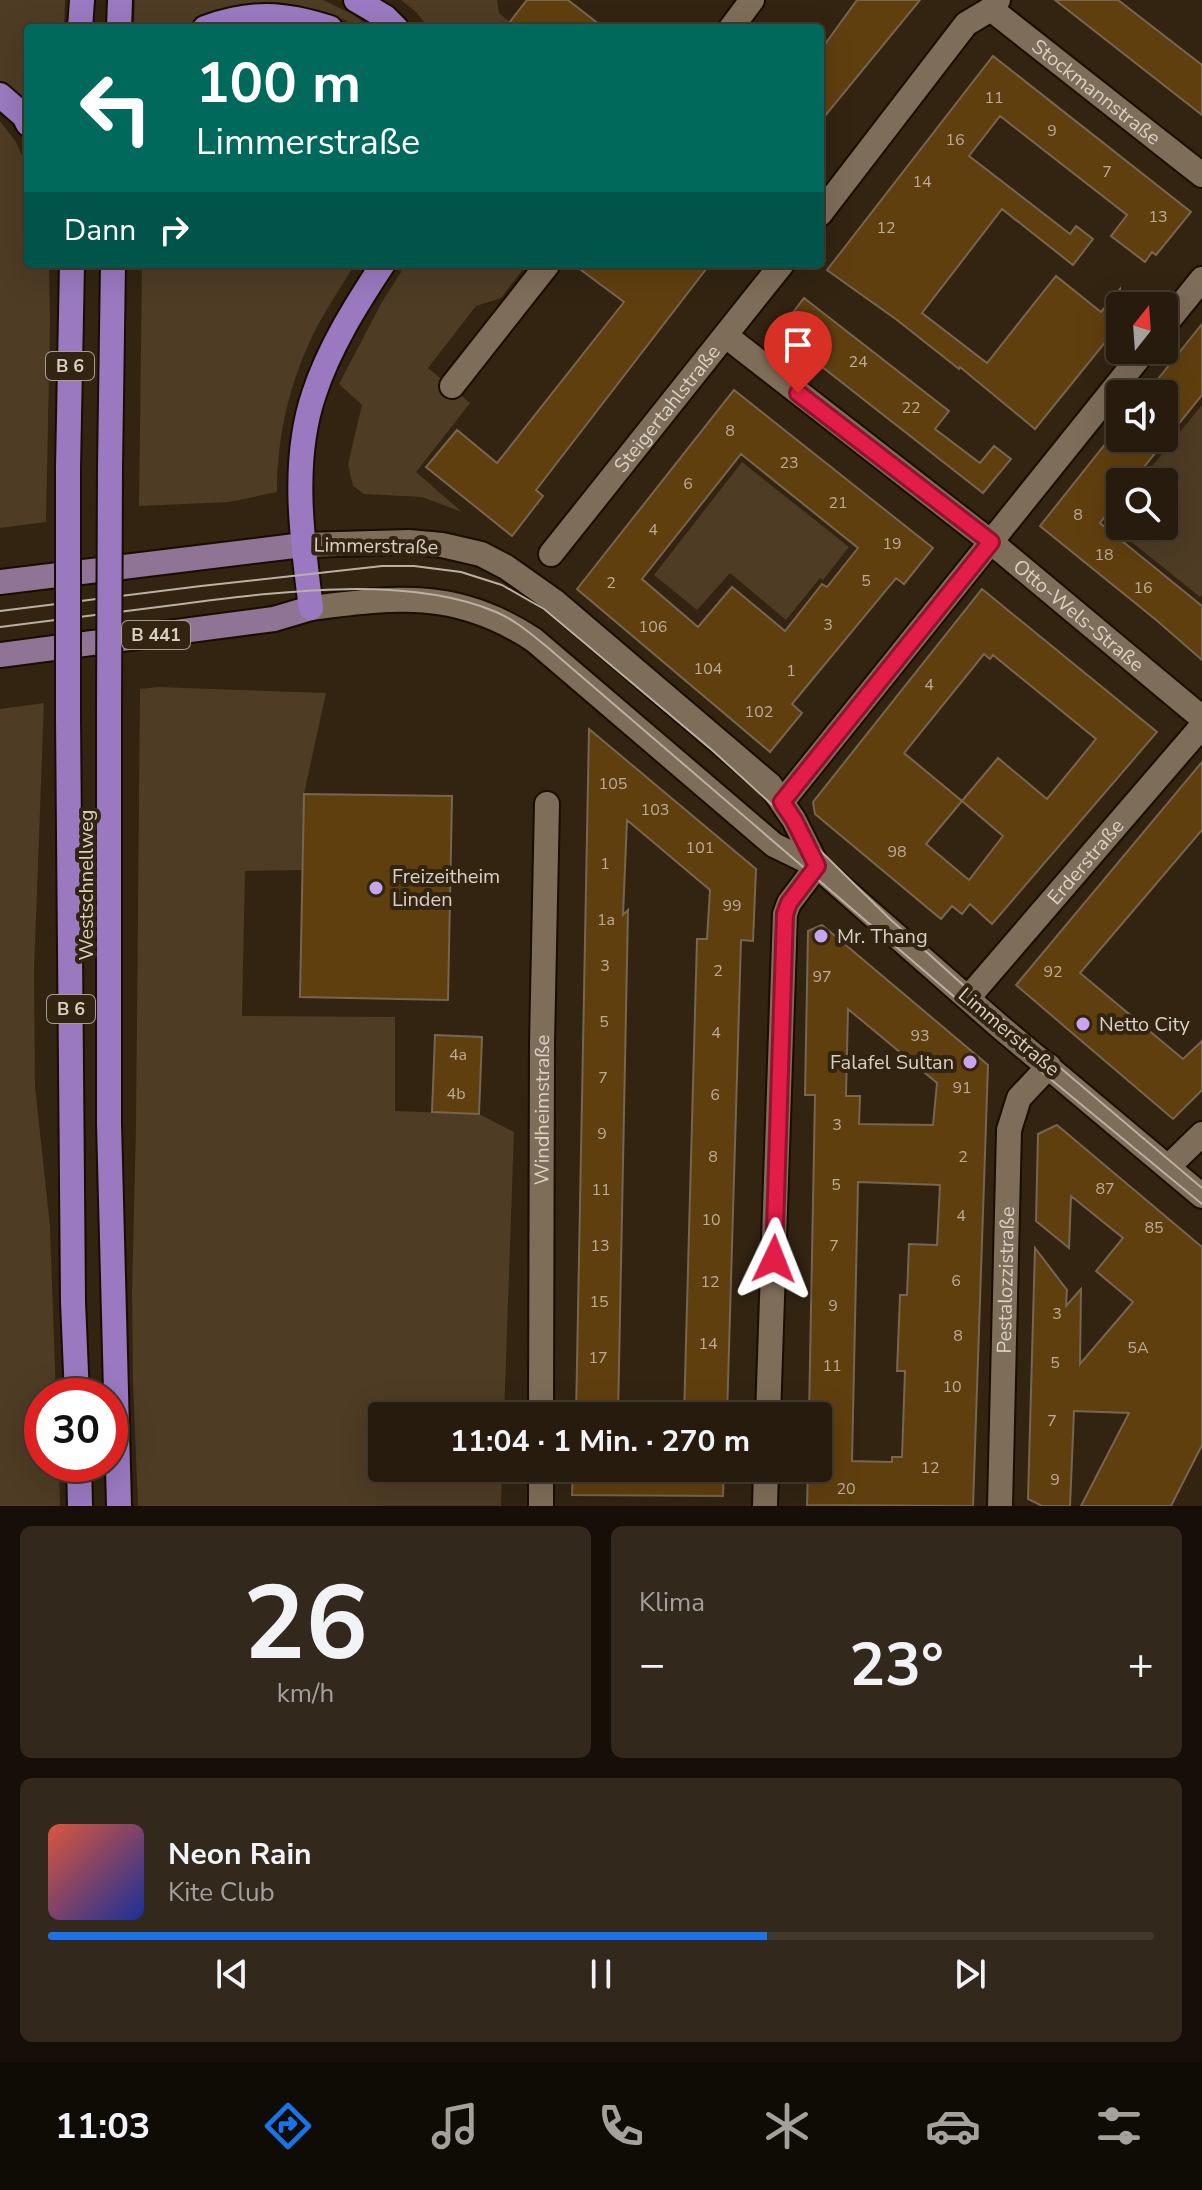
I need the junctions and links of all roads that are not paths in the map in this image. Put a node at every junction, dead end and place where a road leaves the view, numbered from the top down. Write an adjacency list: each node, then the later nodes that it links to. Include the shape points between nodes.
1 (82, 0): 6 (highway)
2 (120, 0): 7 (highway)
3 (356, 0): 10 (highway)
4 (752, 0): 11 (street)
5 (994, 5): 14 (street, Stockmannstraße); 15 (street, via 966,24)
6 (80, 24)
7 (119, 24)
8 (215, 24): 9 (highway, via 259,14)
9 (317, 24)
10 (392, 24)
11 (734, 24)
12 (0, 95): 13 (highway)
13 (24, 116)
14 (1202, 175)
15 (824, 209)
16 (72, 268): 42 (highway, Westschnellweg / B 6, bridge, via 68,717)
17 (113, 268): 49 (highway, Westschnellweg / B 6, bridge, via 109,1124)
18 (381, 268): 27 (highway, via 313,395 301,487)
19 (545, 268): 25 (street)
20 (779, 268): 23 (street, Steigertahlstraße)
21 (1202, 279): 22 (street)
22 (1178, 309)
23 (726, 336): 26 (street, Otto-Wels-Straße); 28 (street, Steigertahlstraße)
24 (1134, 364): 26 (street)
25 (452, 386)
26 (991, 542): 32 (street, Otto-Wels-Straße); 34 (street)
27 (303, 545): 29 (main road, Limmerstraße); 30 (highway); 34 (street, Limmerstraße, via 431,544 481,554 506,567 554,601 770,785)
28 (551, 554)
29 (0, 582)
30 (311, 608): 31 (main road, Limmerstraße / B 441, via 274,619); 36 (street, Limmerstraße, via 424,600 488,614 514,627 774,845)
31 (0, 655)
32 (1202, 718)
33 (1202, 726): 37 (street, Erderstraße)
34 (782, 802): 36 (street, Limmerstraße)
35 (547, 804): 43 (street, Windheimstraße)
36 (817, 866): 37 (street, Limmerstraße); 44 (street, via 785,914)
37 (968, 998): 38 (street, Limmerstraße)
38 (1049, 1066): 40 (street, Limmerstraße); 52 (street, Pestalozzistraße, via 1019,1098 1009,1130)
39 (1202, 1134): 40 (street)
40 (1168, 1167): 41 (street, Limmerstraße)
41 (1202, 1196)
42 (76, 1378)
43 (541, 1402)
44 (768, 1402)
45 (79, 1482): 48 (highway)
46 (541, 1482): 50 (street)
47 (766, 1482): 51 (street)
48 (80, 1506)
49 (119, 1506)
50 (541, 1506)
51 (765, 1506)
52 (1000, 1506)

